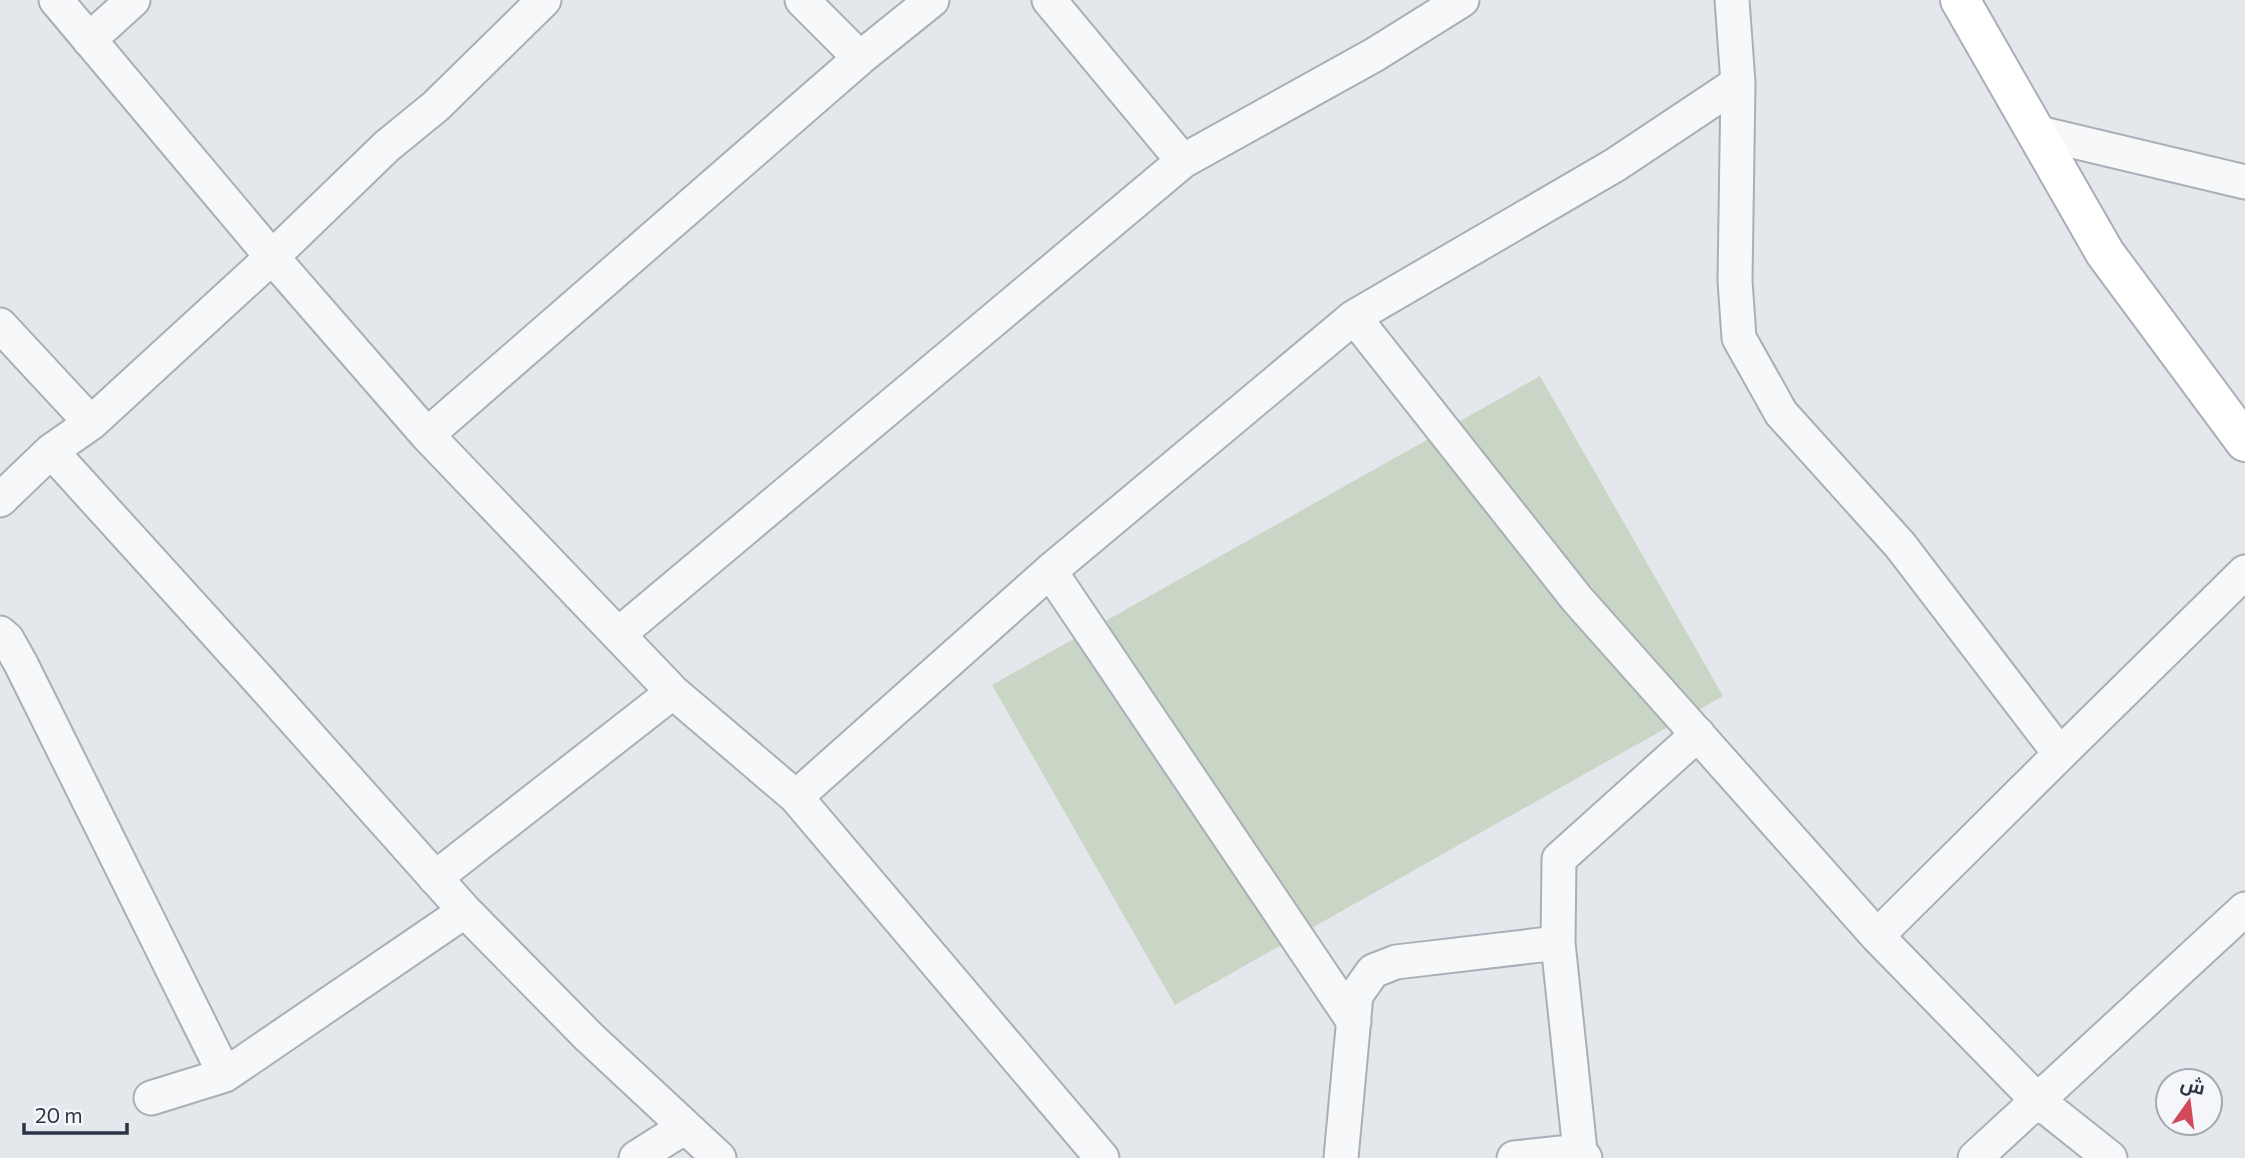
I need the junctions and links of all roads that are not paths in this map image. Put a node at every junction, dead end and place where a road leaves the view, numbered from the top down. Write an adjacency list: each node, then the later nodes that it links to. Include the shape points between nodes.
1 (56, 0): 10 (street)
2 (133, 0): 10 (street)
3 (544, 0): 16 (street)
4 (802, 0): 11 (street)
5 (932, 0): 11 (street)
6 (1462, 0): 14 (street)
7 (1732, 0): 12 (street)
8 (1960, 0): 13 (street)
9 (1054, 1): 14 (street)
10 (89, 40): 16 (street)
11 (860, 58): 20 (street)
12 (1738, 83): 17 (street, via 1615,165); 30 (street, via 1735,281 1739,338 1781,413 1900,545)
13 (2035, 131): 15 (street); 21 (street, via 2105,253)
14 (1183, 161): 27 (street)
15 (2245, 182)
16 (272, 257): 19 (street); 20 (street)
17 (1354, 317): 24 (street); 29 (street, via 1577,599)
18 (0, 325): 19 (street)
19 (91, 423): 22 (street)
20 (428, 435): 27 (street)
21 (2245, 442)
22 (51, 451): 23 (street); 32 (street)
23 (0, 500)
24 (1050, 571): 31 (street); 37 (street)
25 (2245, 572): 30 (street)
26 (0, 633): 38 (street, via 21,664)
27 (619, 634): 28 (street)
28 (673, 692): 31 (street); 32 (street)
29 (1698, 734): 35 (street); 36 (street, via 1559,859)
30 (2060, 754): 35 (street)
31 (796, 797): 45 (street)
32 (435, 878): 34 (street)
33 (2245, 909): 40 (street)
34 (465, 911): 38 (street); 41 (street)
35 (1877, 936): 40 (street)
36 (1558, 943): 37 (street, via 1396,962 1373,971 1356,995); 42 (street)
37 (1354, 1022): 46 (street)
38 (225, 1075): 39 (street)
39 (151, 1098)
40 (2037, 1100): 48 (street); 49 (street)
41 (685, 1127): 43 (street); 44 (street)
42 (1582, 1155): 47 (street)
43 (636, 1158)
44 (719, 1158)
45 (1102, 1158)
46 (1341, 1158)
47 (1514, 1158)
48 (1975, 1158)
49 (2110, 1158)

